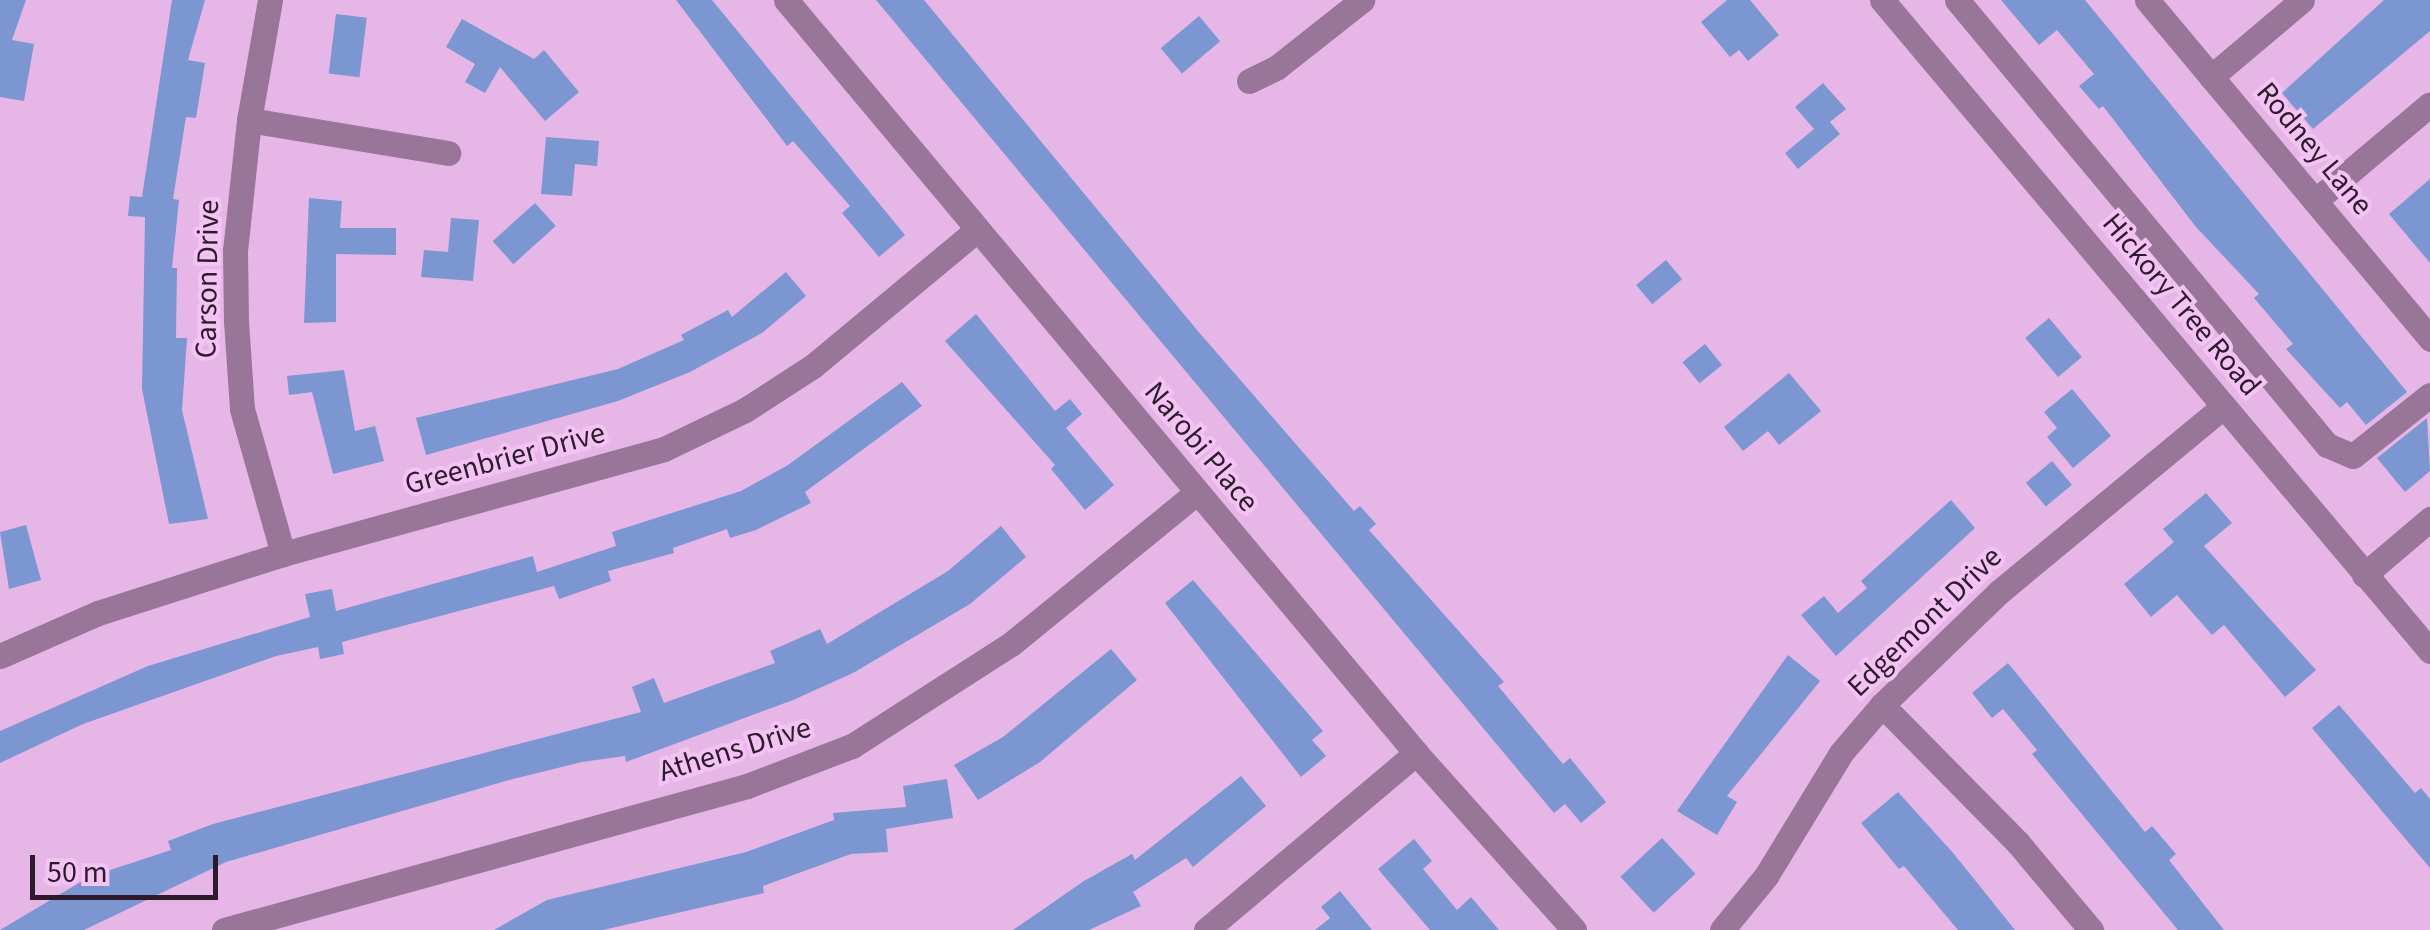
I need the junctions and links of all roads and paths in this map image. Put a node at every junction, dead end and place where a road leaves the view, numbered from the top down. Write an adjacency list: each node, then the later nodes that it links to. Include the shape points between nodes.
1 (270, 0): 11 (street, Carson Drive)
2 (786, 0): 14 (street, Narobi Place)
3 (1362, 0): 9 (street, via 1276,68)
4 (1882, 0): 18 (street, Hickory Tree Road)
5 (1957, 0): 17 (street, via 2327,446 2352,456)
6 (2147, 0): 8 (street, Rodney Lane)
7 (2302, 0): 8 (street)
8 (2211, 76): 13 (street, Rodney Lane)
9 (1248, 81)
10 (2430, 104): 13 (street)
11 (249, 120): 12 (street); 21 (street, Carson Drive, via 235,250 242,408)
12 (448, 153)
13 (2315, 201): 15 (street, Rodney Lane)
14 (977, 230): 19 (street, Narobi Place); 21 (street, Greenbrier Drive, via 813,366 745,410 664,449)
15 (2420, 309): 16 (street, Rodney Lane)
16 (2430, 340)
17 (2430, 395)
18 (2223, 407): 22 (street, Hickory Tree Road); 25 (street, Edgemont Drive, via 1999,592)
19 (1196, 493): 26 (street, Narobi Place); 27 (street, Athens Drive, via 1011,644 852,746 747,786)
20 (2430, 520): 22 (street)
21 (283, 554): 24 (street, Greenbrier Drive, via 98,613)
22 (2364, 575): 23 (street, Hickory Tree Road)
23 (2430, 652)
24 (0, 656)
25 (1882, 705): 30 (street, Edgemont Drive, via 1841,753 1766,876); 31 (street, via 2018,844)
26 (1416, 752): 28 (street); 29 (street, Narobi Place)
27 (224, 930)
28 (1206, 930)
29 (1574, 930)
30 (1722, 930)
31 (2091, 930)

